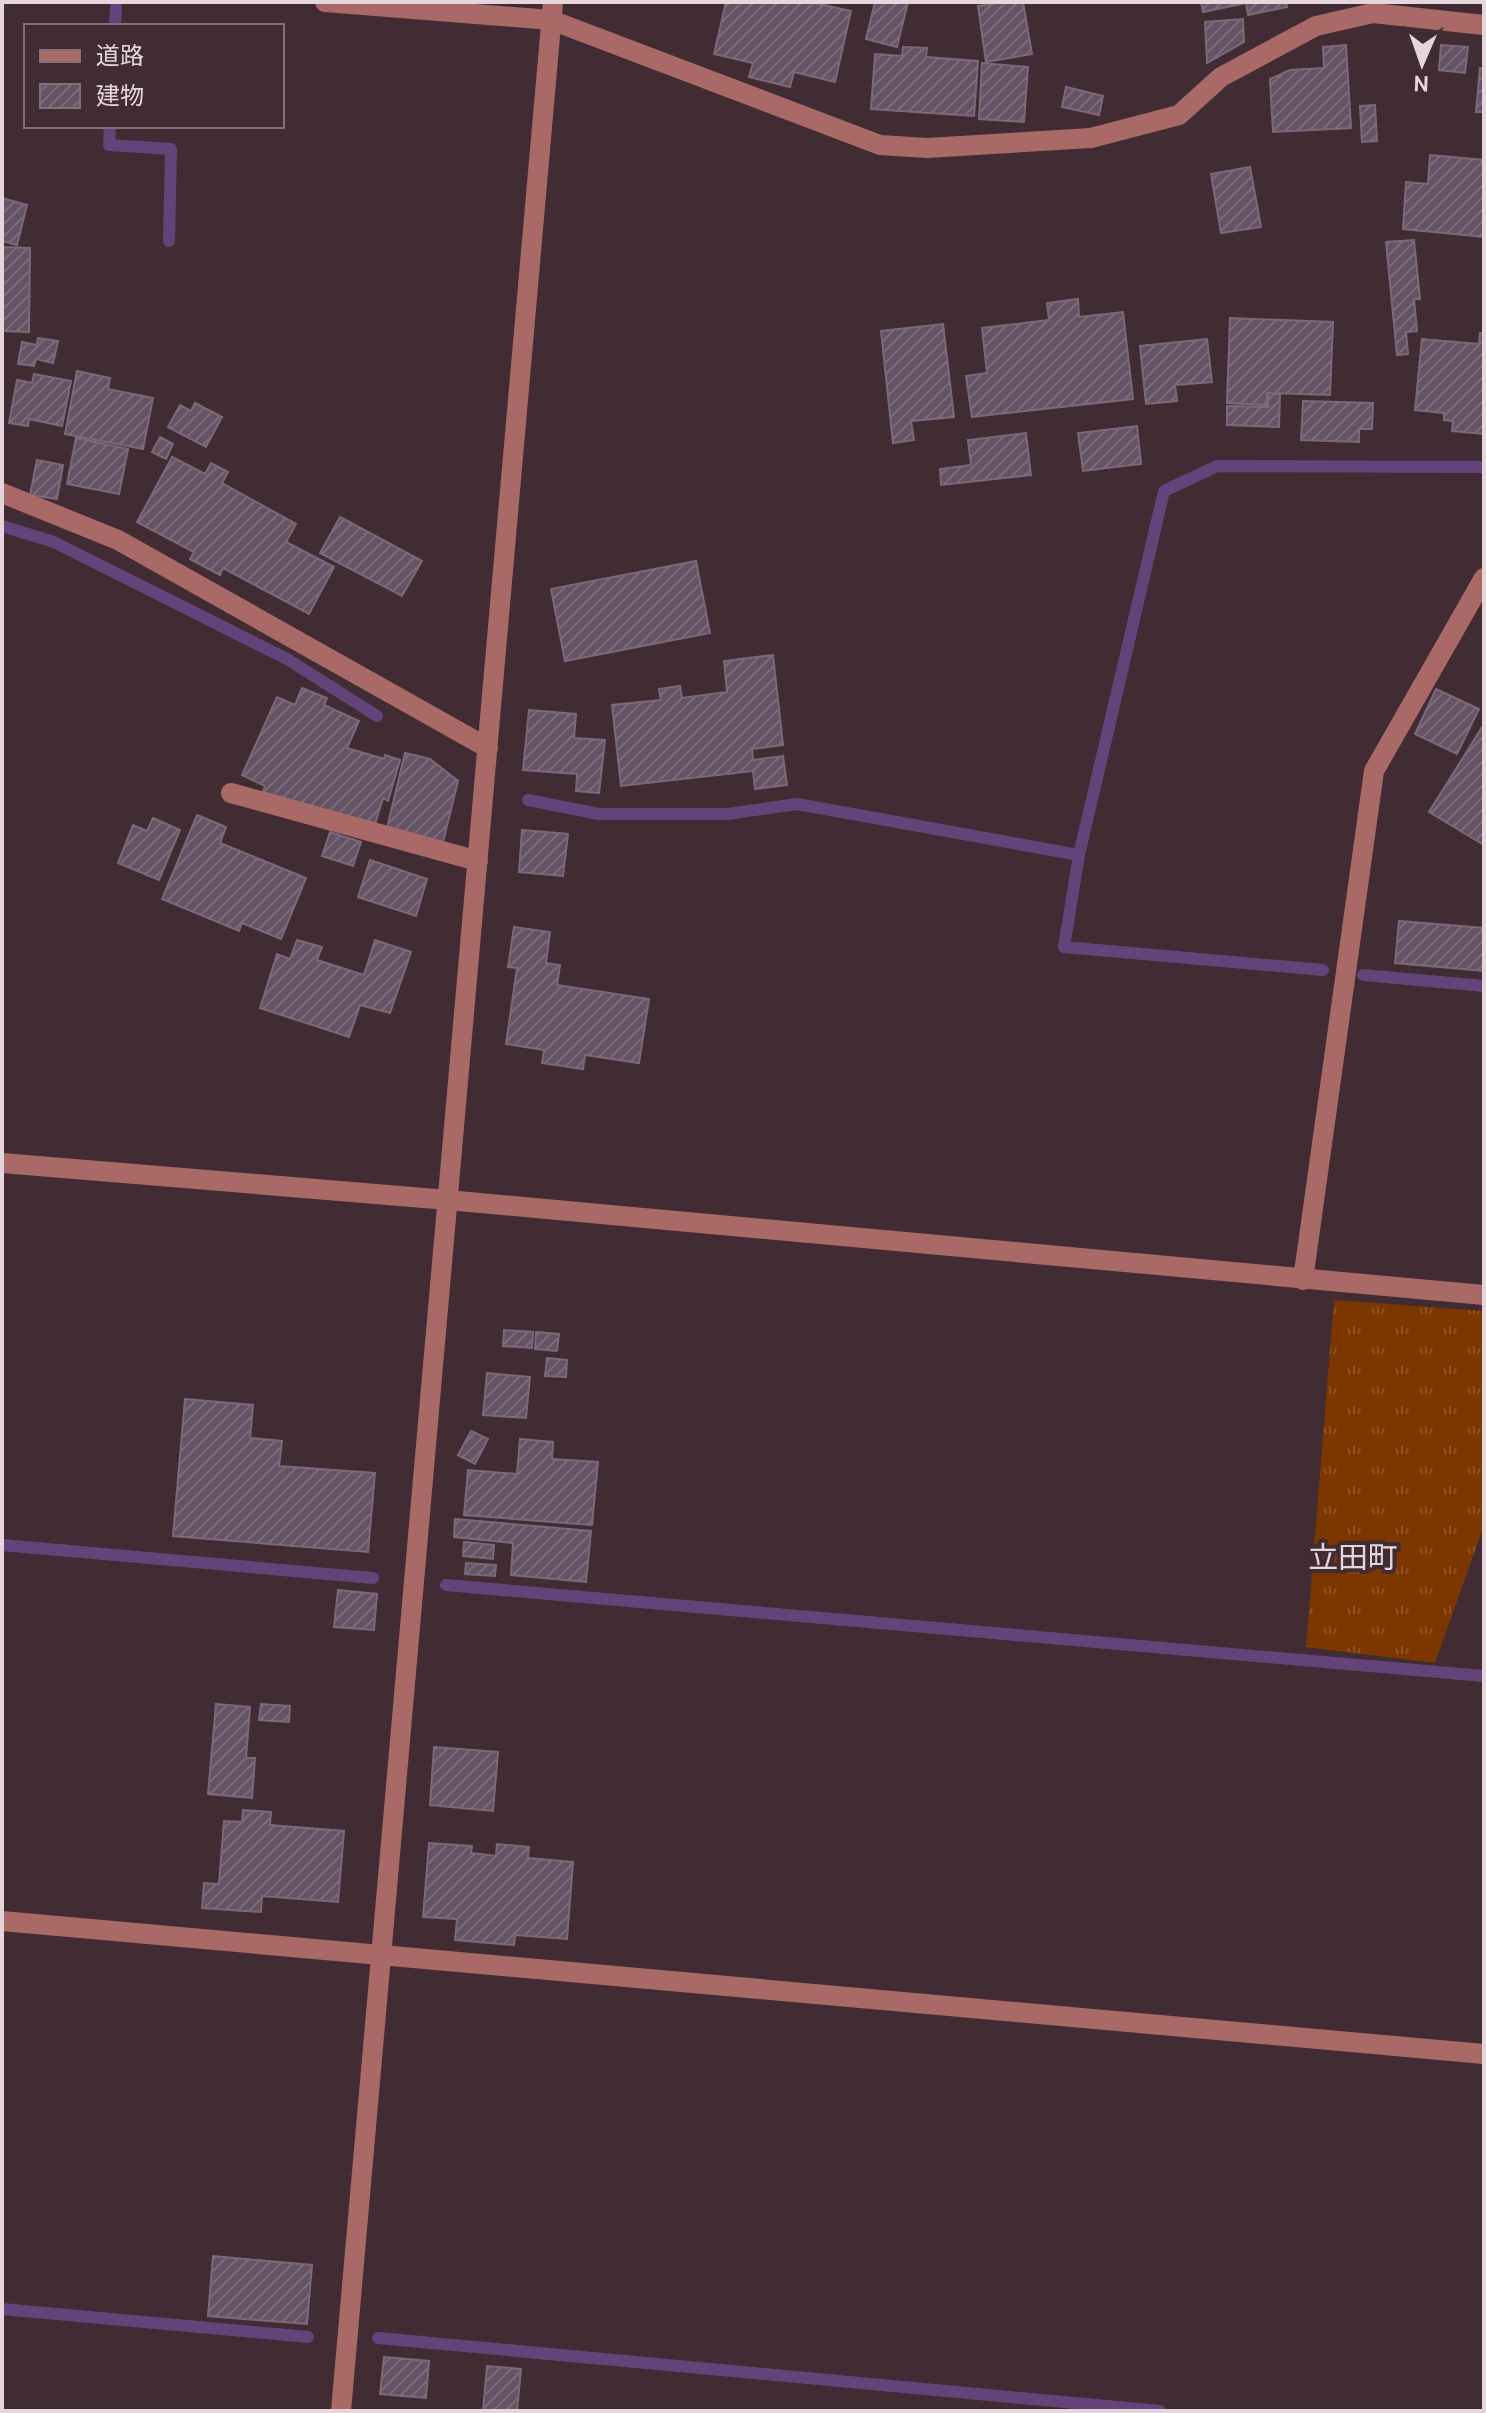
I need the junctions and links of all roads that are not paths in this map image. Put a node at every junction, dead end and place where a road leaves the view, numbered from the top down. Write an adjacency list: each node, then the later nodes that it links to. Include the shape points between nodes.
1 (325, 2): 2 (street)
2 (552, 11): 3 (street, via 880,145 927,148 1091,138 1179,115 1221,77 1316,26 1373,13); 6 (street)
3 (1484, 25)
4 (2, 493): 6 (street, via 118,540)
5 (1484, 578): 11 (street, via 1374,771)
6 (488, 748): 8 (street)
7 (231, 793): 8 (street)
8 (478, 861): 10 (street)
9 (2, 1163): 10 (street)
10 (448, 1200): 11 (street); 14 (street)
11 (1303, 1280): 12 (street)
12 (1484, 1295)
13 (2, 1921): 14 (street)
14 (382, 1955): 15 (street); 16 (street)
15 (1484, 2054)
16 (341, 2411)

